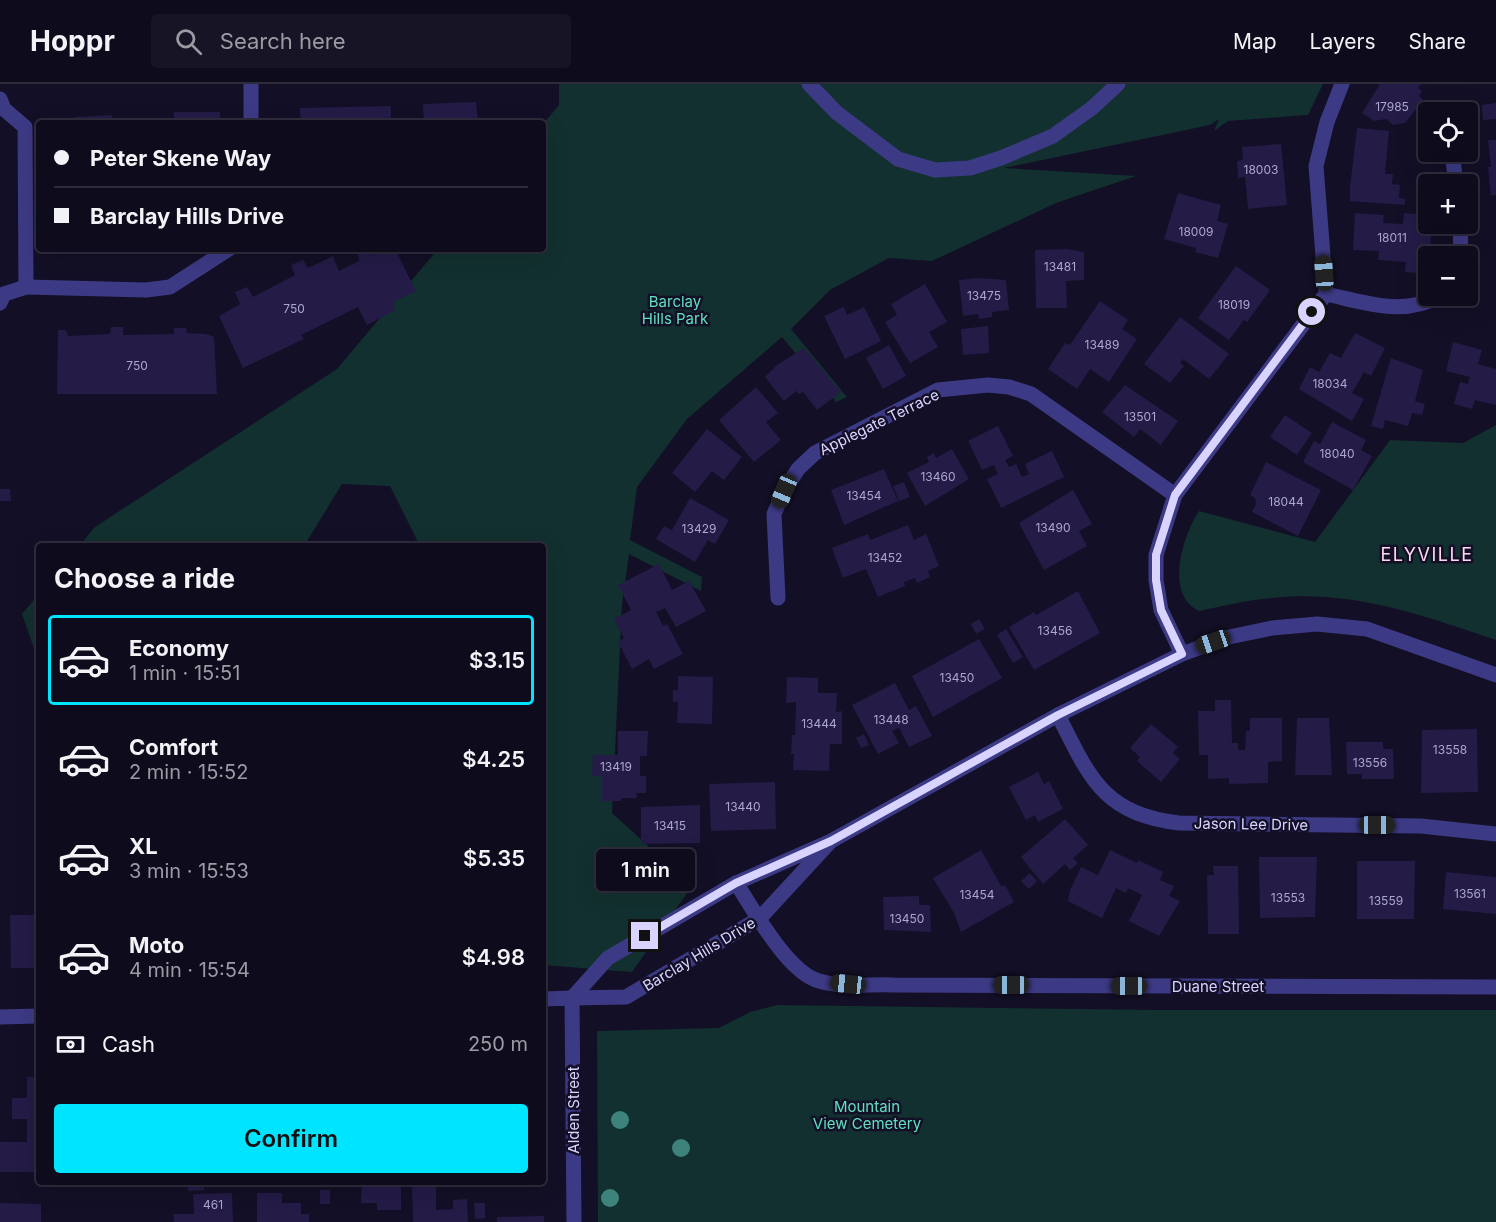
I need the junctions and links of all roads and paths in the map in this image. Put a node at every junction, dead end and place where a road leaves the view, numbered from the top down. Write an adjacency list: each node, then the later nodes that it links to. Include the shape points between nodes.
1 (251, 84): 6 (street)
2 (809, 84): 3 (street, via 837,113 898,159 935,170 970,168 1053,136)
3 (1118, 84)
4 (1342, 84): 9 (street, via 1316,166)
5 (0, 99): 8 (street, via 4,109 25,127)
6 (251, 120)
7 (224, 252): 8 (street, via 170,286 146,290)
8 (26, 287): 10 (street)
9 (1326, 294): 11 (street, via 1386,306); 12 (street)
10 (1, 297)
11 (1418, 304)
12 (1175, 495): 13 (street, Applegate Terrace, via 1031,394 988,385 938,390 815,453 798,469 774,514); 14 (street, via 1156,555 1156,580 1161,610)
13 (778, 598)
14 (1182, 654): 15 (street, Barclay Hills Drive, via 1228,637 1317,624 1367,629); 16 (street, Barclay Hills Drive)
15 (1496, 675)
16 (1058, 715): 17 (street, Jason Lee Drive, via 1088,775 1103,792 1127,810 1158,821 1421,825); 18 (street, Barclay Hills Drive)
17 (1496, 834)
18 (831, 841): 19 (street, Barclay Hills Drive); 20 (street, Barclay Hills Drive)
19 (736, 883): 20 (street, Duane Street); 22 (street, Barclay Hills Drive, via 608,957)
20 (760, 918): 21 (street, Duane Street, via 801,973 819,981 848,984); 22 (street, Barclay Hills Drive, via 626,997)
21 (1496, 987)
22 (572, 998): 23 (street, Barclay Hills Drive); 26 (street, Alden Street)
23 (546, 999)
24 (36, 1016): 25 (street)
25 (0, 1017)
26 (574, 1222)

